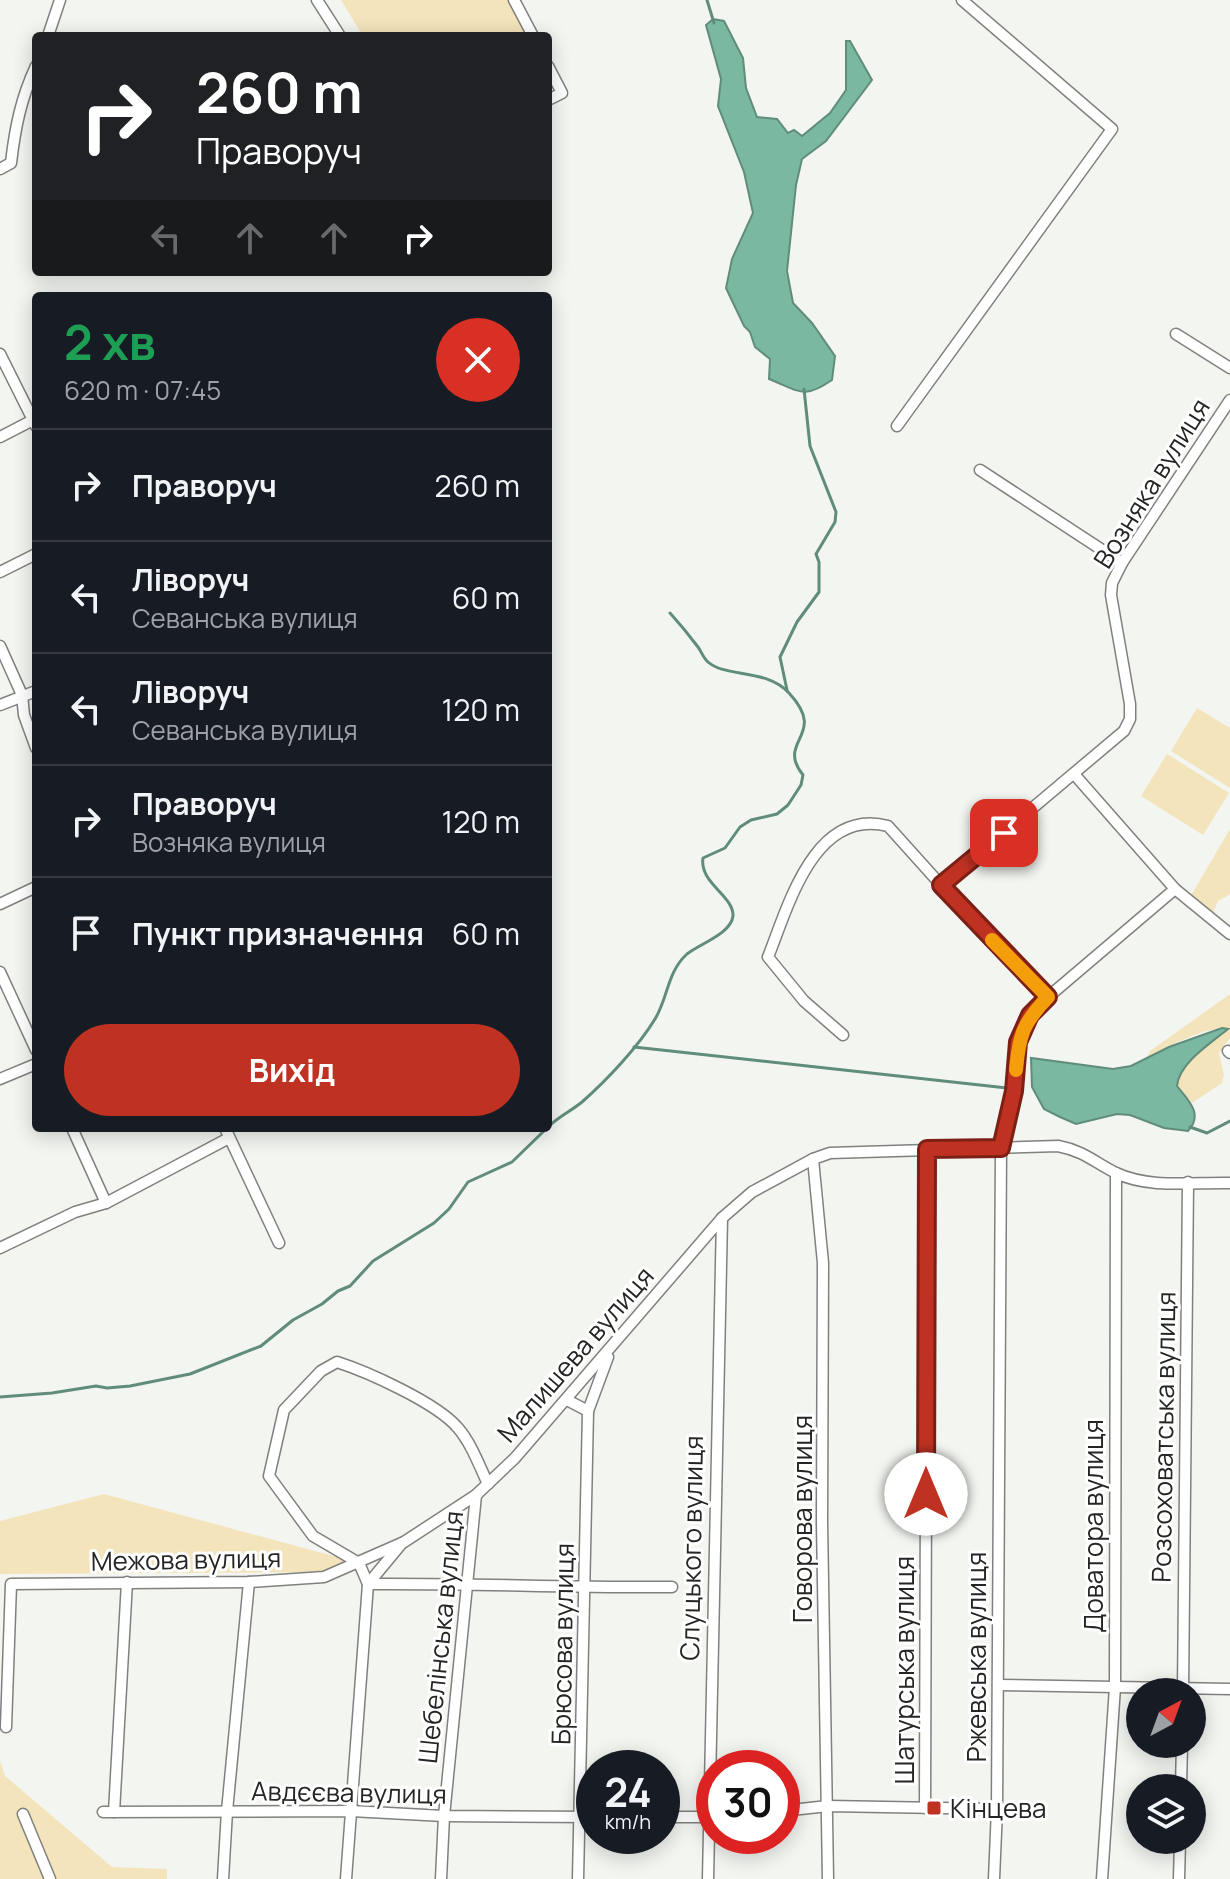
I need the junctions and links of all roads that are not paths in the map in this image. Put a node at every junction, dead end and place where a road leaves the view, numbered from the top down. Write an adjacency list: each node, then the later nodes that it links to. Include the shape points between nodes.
1 (60, 0): 5 (street)
2 (317, 0): 6 (street)
3 (514, 0): 7 (street)
4 (962, 0): 18 (street, via 1112,129)
5 (49, 32)
6 (337, 32)
7 (531, 32)
8 (552, 74): 10 (street, via 562,93)
9 (32, 75): 11 (street, via 16,123 11,163)
10 (552, 98)
11 (0, 169)
12 (1176, 334): 14 (street)
13 (0, 354): 16 (street)
14 (1230, 368)
15 (1230, 400): 22 (street, Возняка вулиця)
16 (32, 419)
17 (32, 424): 19 (street)
18 (897, 426)
19 (0, 437)
20 (980, 470): 22 (street)
21 (32, 556): 23 (street)
22 (1122, 563): 29 (street, Возняка вулиця, via 1111,595 1130,719 1115,740)
23 (0, 572)
24 (0, 646): 26 (street)
25 (32, 692): 26 (street)
26 (22, 695): 27 (street); 28 (street)
27 (0, 705)
28 (32, 737)
29 (1074, 774): 30 (street, Возняка вулиця); 32 (street)
30 (941, 885): 36 (street); 37 (street, via 888,826 876,823 842,832 818,850 800,876 768,957 804,1001)
31 (32, 889): 33 (street)
32 (1175, 889): 34 (street); 36 (street, Ржевська вулиця)
33 (0, 904)
34 (1230, 934)
35 (0, 972): 38 (street)
36 (1048, 997): 43 (street, Ржевська вулиця, via 1030,1015 1018,1042)
37 (843, 1035)
38 (32, 1041)
39 (32, 1066): 40 (street)
40 (0, 1079)
41 (74, 1132): 49 (street)
42 (227, 1133): 49 (street); 51 (street)
43 (1001, 1148): 44 (street, Малишева вулиця); 46 (street, Малишева вулиця, via 1075,1149); 69 (street, Ржевська вулиця)
44 (927, 1149): 45 (street, Малишева вулиця, via 849,1151); 78 (street, Шатурська вулиця)
45 (813, 1159): 50 (street, Малишева вулиця, via 752,1192); 77 (street, Говорова вулиця, via 823,1263)
46 (1116, 1173): 47 (street, Малишева вулиця, via 1144,1181); 70 (street, Доватора вулиця)
47 (1188, 1182): 48 (street, Малишева вулиця); 68 (street, Розсоховатська вулиця)
48 (1230, 1183)
49 (106, 1203): 53 (street)
50 (722, 1218): 52 (street, Малишева вулиця); 54 (street, Слуцького вулиця)
51 (279, 1243)
52 (697, 1246): 54 (street); 55 (street, Малишева вулиця)
53 (0, 1248)
54 (719, 1248): 76 (street, Слуцького вулиця)
55 (612, 1347): 56 (street, Малишева вулиця); 57 (street, Брюсова вулиця)
56 (567, 1400): 57 (street); 58 (street, Малишева вулиця)
57 (588, 1411): 67 (street, Брюсова вулиця)
58 (488, 1484): 59 (street, Малишева вулиця); 61 (street, via 466,1439 439,1411 362,1370 337,1362 321,1371 284,1410 269,1476 313,1536)
59 (476, 1495): 60 (street, Малишева вулиця); 64 (street, Шебелінська вулиця)
60 (404, 1542): 61 (street, Малишева вулиця); 65 (street)
61 (359, 1563): 63 (street, Межова вулиця, via 324,1577); 65 (street)
62 (127, 1582): 63 (street, Межова вулиця); 74 (street, Межова вулиця, via 11,1584); 81 (street, Авдєєва вулиця, via 108,1812)
63 (249, 1582): 81 (street)
64 (467, 1583): 65 (street); 67 (street); 84 (street, Шебелінська вулиця)
65 (368, 1584): 82 (street)
66 (672, 1587): 67 (street)
67 (586, 1588): 75 (street, Брюсова вулиця)
68 (1183, 1678)
69 (998, 1685): 70 (street); 80 (street, Ржевська вулиця)
70 (1115, 1687): 71 (street); 97 (street, Доватора вулиця)
71 (1126, 1687)
72 (1230, 1689): 73 (street)
73 (1206, 1690)
74 (6, 1727)
75 (582, 1750)
76 (712, 1750)
77 (828, 1806): 78 (street); 79 (street); 95 (street, Говорова вулиця)
78 (925, 1808): 80 (street)
79 (800, 1809)
80 (997, 1809): 96 (street, Ржевська вулиця)
81 (227, 1811): 82 (street, Авдєєва вулиця); 90 (street)
82 (351, 1811): 84 (street, Авдєєва вулиця); 91 (street)
83 (23, 1814): 89 (street)
84 (444, 1816): 85 (street, Авдєєва вулиця); 92 (street, Шебелінська вулиця)
85 (576, 1817)
86 (579, 1854): 93 (street, Брюсова вулиця)
87 (709, 1854): 94 (street, Слуцького вулиця)
88 (1180, 1854): 98 (street)
89 (50, 1879)
90 (223, 1879)
91 (346, 1879)
92 (441, 1879)
93 (578, 1879)
94 (708, 1879)
95 (828, 1879)
96 (994, 1879)
97 (1102, 1879)
98 (1179, 1879)

